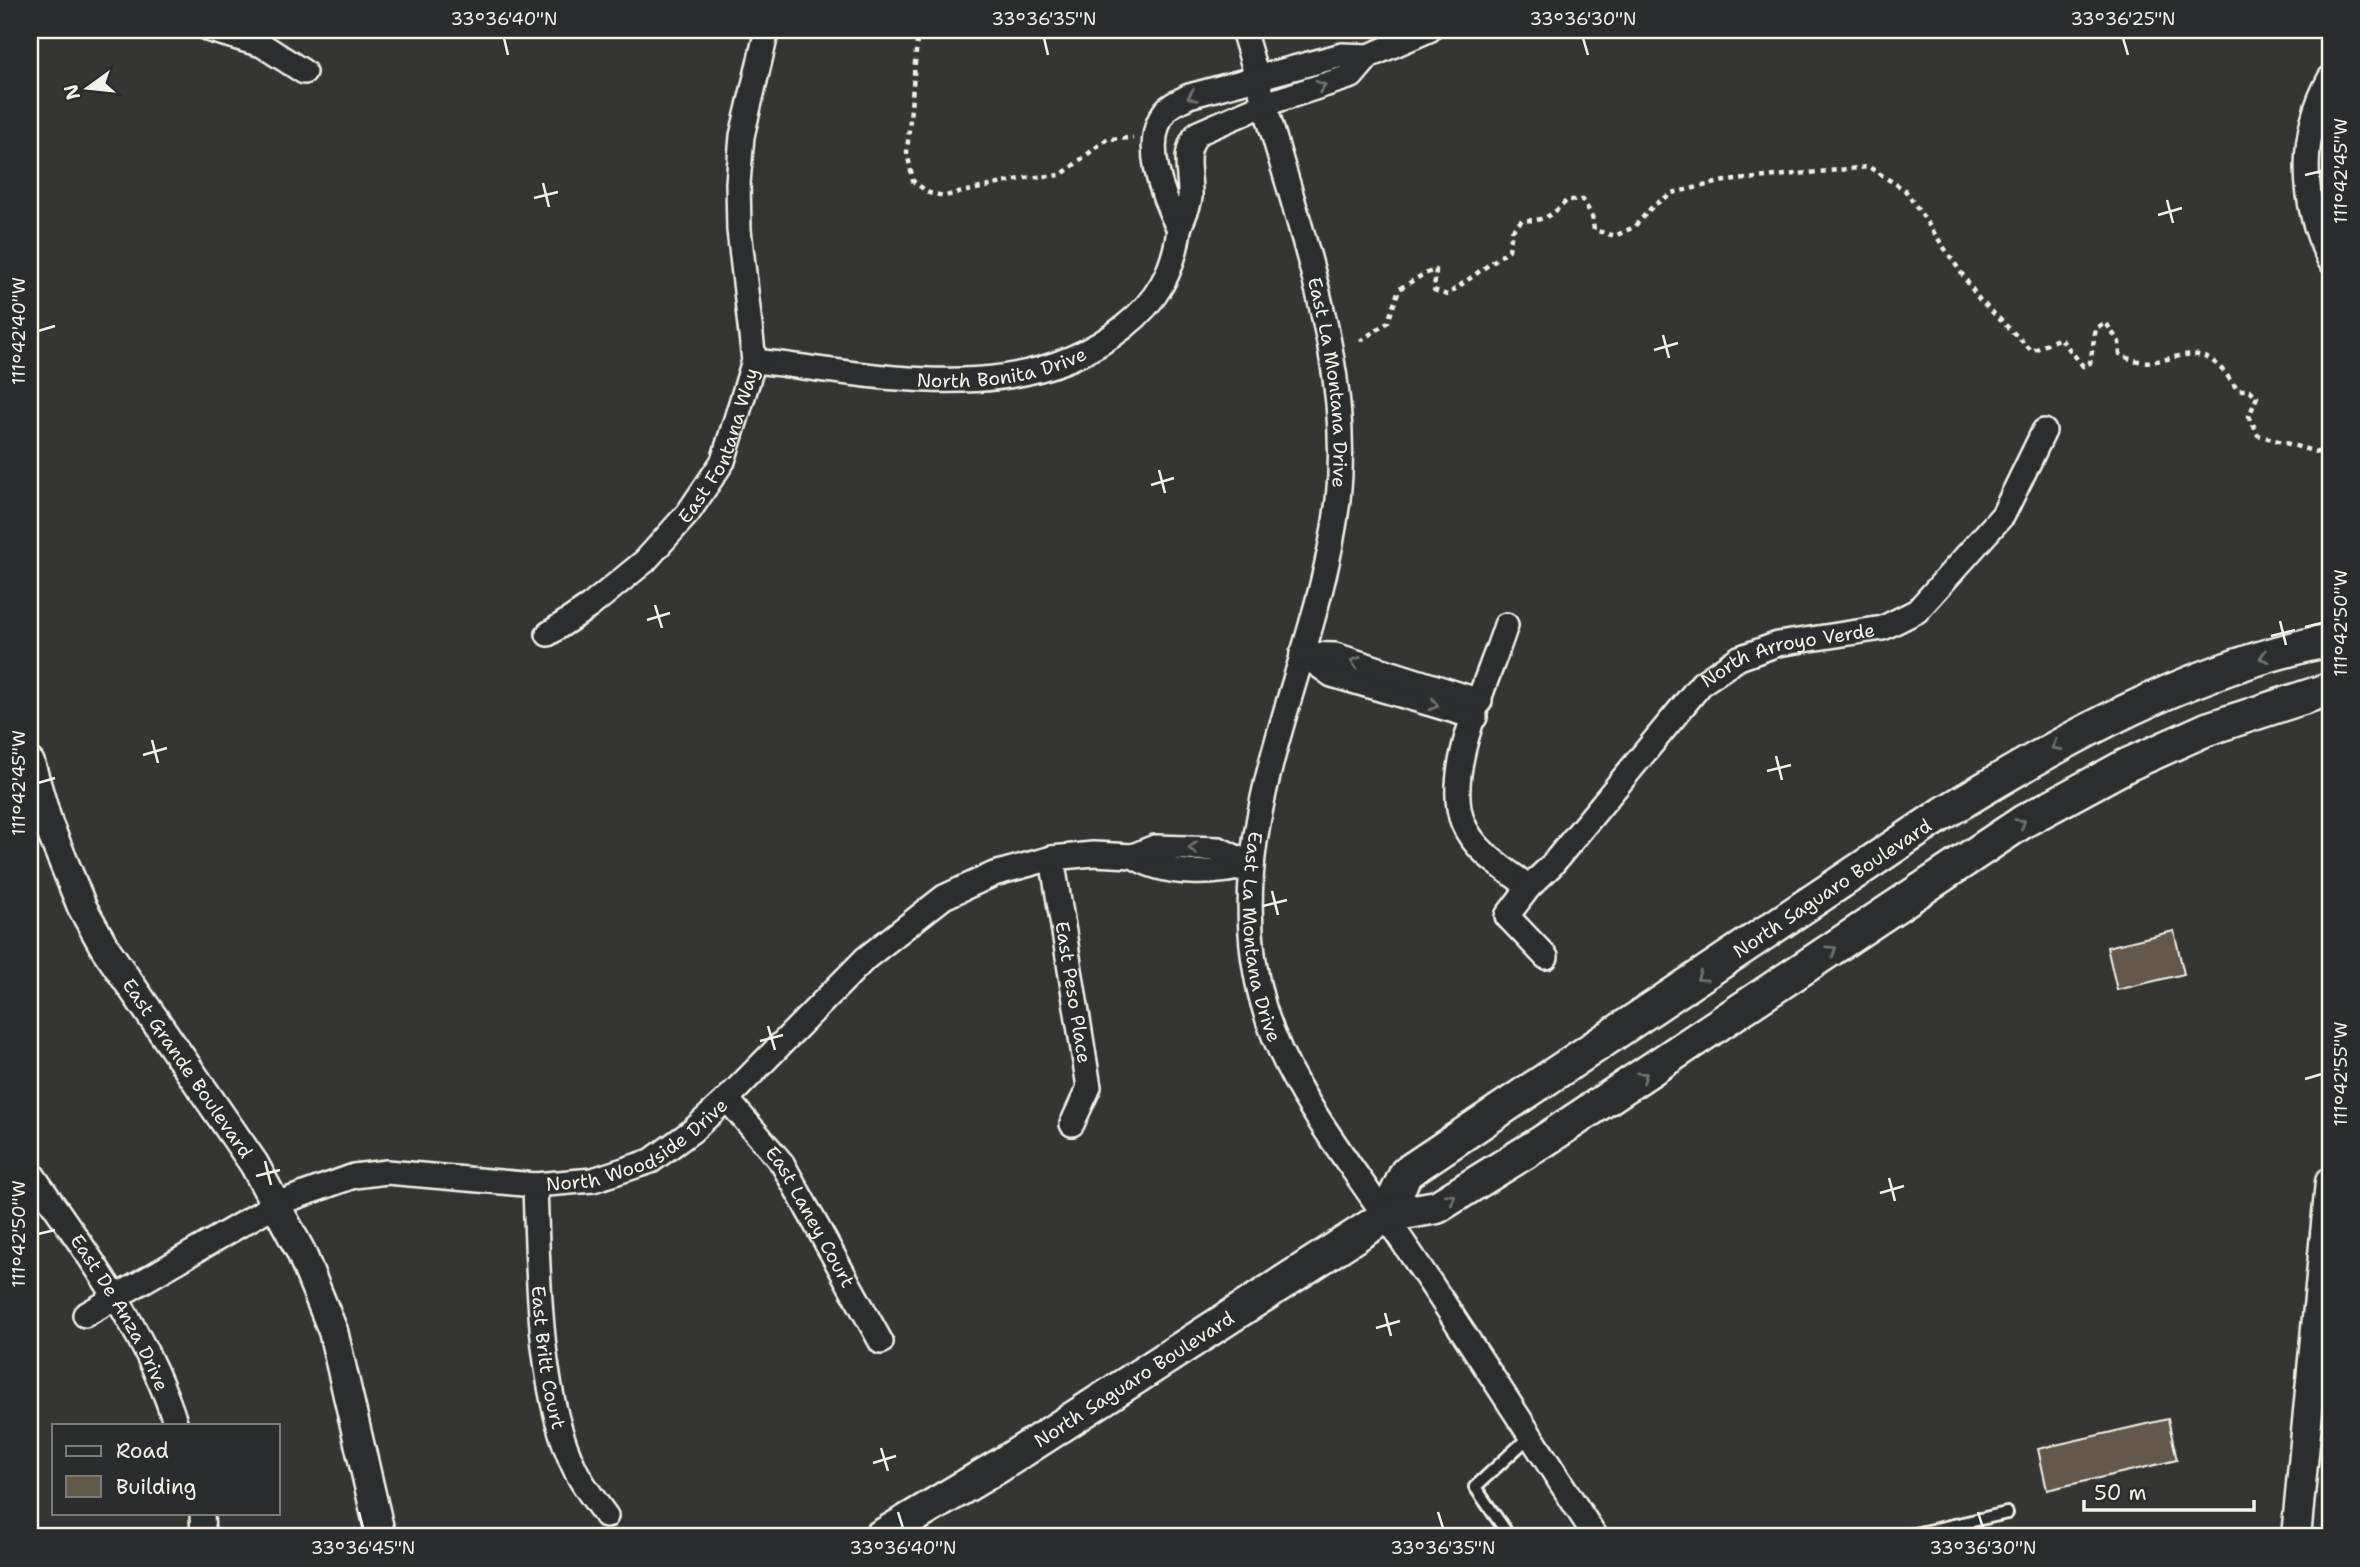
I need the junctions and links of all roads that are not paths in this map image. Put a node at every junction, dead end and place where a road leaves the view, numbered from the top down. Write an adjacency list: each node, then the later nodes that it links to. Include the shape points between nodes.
1 (210, 30): 5 (street, via 262,45)
2 (767, 30): 12 (street, East Fontana Way, via 742,136 737,183)
3 (1243, 30): 7 (street, East La Montana Drive)
4 (1429, 30): 7 (street, via 1369,56 1352,76)
5 (304, 72)
6 (2330, 78): 11 (street, via 2310,126 2306,183 2314,222)
7 (1261, 92): 8 (street, one-way to 8, via 1189,96 1166,109); 9 (street); 17 (street, East La Montana Drive, via 1311,264 1340,415 1338,501)
8 (1156, 135): 9 (street); 10 (street, via 1164,200)
9 (1190, 142): 10 (street, North Bonita Drive, via 1190,200)
10 (1179, 229): 12 (street, North Bonita Drive, via 1169,274 1146,310 1100,346 1052,368 1002,379 952,382)
11 (2330, 261)
12 (754, 361): 15 (street, East Fontana Way, via 723,461 688,513 645,561)
13 (2044, 431): 23 (street, North Arroyo Verde, via 2003,515 1917,611 1883,628 1778,645 1739,658 1702,683)
14 (1506, 625): 19 (street)
15 (548, 634)
16 (2330, 640): 31 (main road, North Saguaro Boulevard, one-way to 31, via 2236,666 2136,704 1997,780 1406,1173)
17 (1302, 654): 19 (street, via 1332,676); 22 (street, East La Montana Drive, via 1258,815)
18 (2330, 689): 31 (main road, North Saguaro Boulevard, one-way to 18, via 1437,1207 1530,1150 2024,821 2127,765 2207,729)
19 (1478, 709): 23 (street, via 1466,741 1457,796 1463,824 1477,846)
20 (30, 763): 30 (street, East Grande Boulevard, via 48,824 82,907)
21 (1052, 858): 22 (street, North Woodside Drive, via 1133,856 1155,846 1219,849); 25 (street, North Woodside Drive, via 994,874 944,897 866,958); 26 (street, East Peso Place, via 1089,1087)
22 (1252, 865): 31 (street, East La Montana Drive, via 1251,922 1267,1016 1293,1075 1324,1128)
23 (1529, 887): 24 (street, North Arroyo Verde, via 1507,916)
24 (1546, 957)
25 (727, 1099): 29 (street, North Woodside Drive, via 651,1161 593,1180); 34 (street, East Laney Court, via 782,1163)
26 (1072, 1124)
27 (30, 1171): 32 (street, East De Anza Drive)
28 (2330, 1182): 46 (street)
29 (535, 1185): 30 (street, North Woodside Drive, via 387,1172 354,1176); 39 (street, East Britt Court, via 539,1306 554,1400 576,1471)
30 (276, 1203): 32 (street, North Woodside Drive); 41 (street, East Grande Boulevard, via 302,1252 333,1331)
31 (1386, 1216): 36 (street, East La Montana Drive); 42 (main road, North Saguaro Boulevard, via 942,1503)
32 (116, 1296): 33 (street, North Woodside Drive); 35 (street, East De Anza Drive, via 165,1390)
33 (85, 1315)
34 (881, 1342)
35 (176, 1424)
36 (1530, 1436): 43 (lane, via 1475,1487); 44 (street, East La Montana Drive)
37 (2007, 1513): 45 (lane)
38 (202, 1514): 40 (street)
39 (606, 1516)
40 (204, 1537)
41 (381, 1537)
42 (880, 1537)
43 (1510, 1537)
44 (1596, 1537)
45 (1901, 1537)
46 (2296, 1537)

